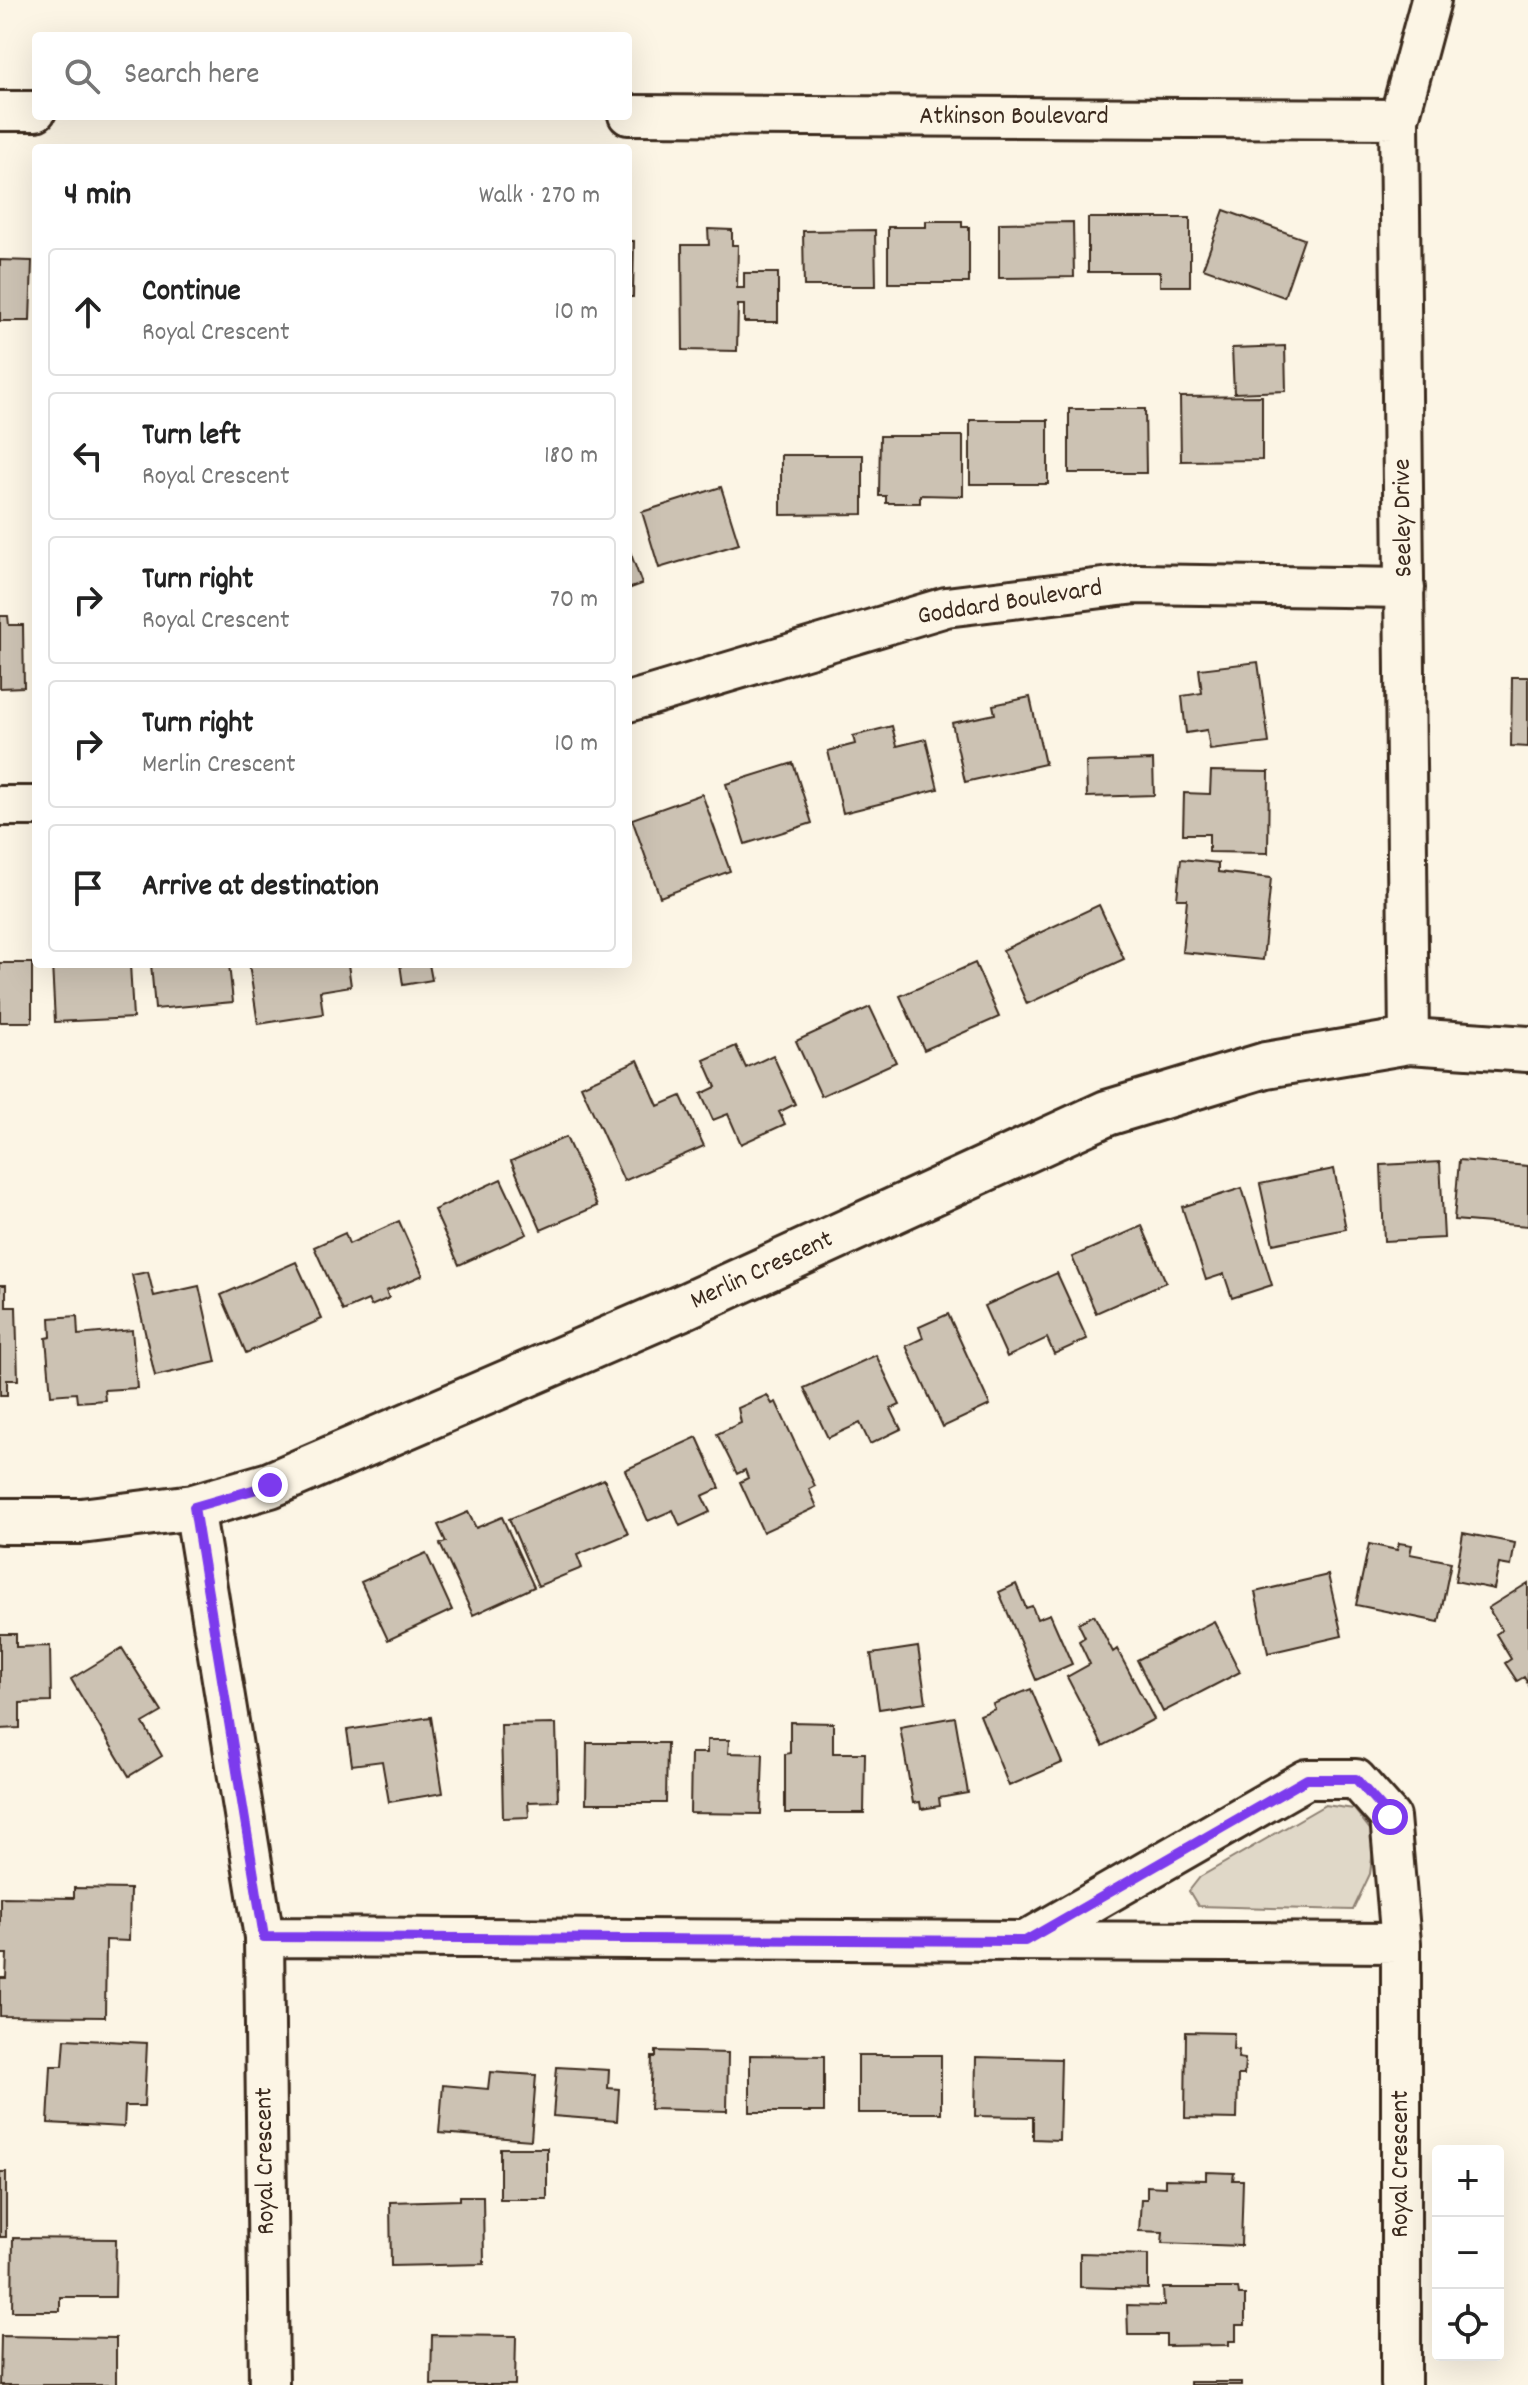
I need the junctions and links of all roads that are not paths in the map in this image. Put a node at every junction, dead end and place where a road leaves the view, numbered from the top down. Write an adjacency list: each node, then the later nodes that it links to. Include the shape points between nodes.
1 (1431, 0): 5 (street, Seeley Drive)
2 (0, 111): 3 (street)
3 (32, 111)
4 (632, 115): 5 (street, Atkinson Boulevard)
5 (1399, 119): 6 (street, Seeley Drive)
6 (1405, 588): 7 (street, Goddard Boulevard, via 1136,584 946,607); 10 (street, Seeley Drive)
7 (632, 701)
8 (0, 806): 9 (street)
9 (32, 806)
10 (1409, 1041): 11 (street, Merlin Crescent); 12 (street, Merlin Crescent, via 1266,1065 1107,1113 612,1338 270,1485)
11 (1528, 1049)
12 (194, 1507): 13 (street, Merlin Crescent, via 81,1521); 14 (street, Royal Crescent)
13 (0, 1521)
14 (264, 1937): 15 (street); 17 (street, Royal Crescent)
15 (1025, 1941): 16 (street); 16 (street, Royal Crescent, via 1307,1779 1356,1779 1390,1817)
16 (1401, 1943): 18 (street, Royal Crescent)
17 (269, 2385)
18 (1401, 2385)

